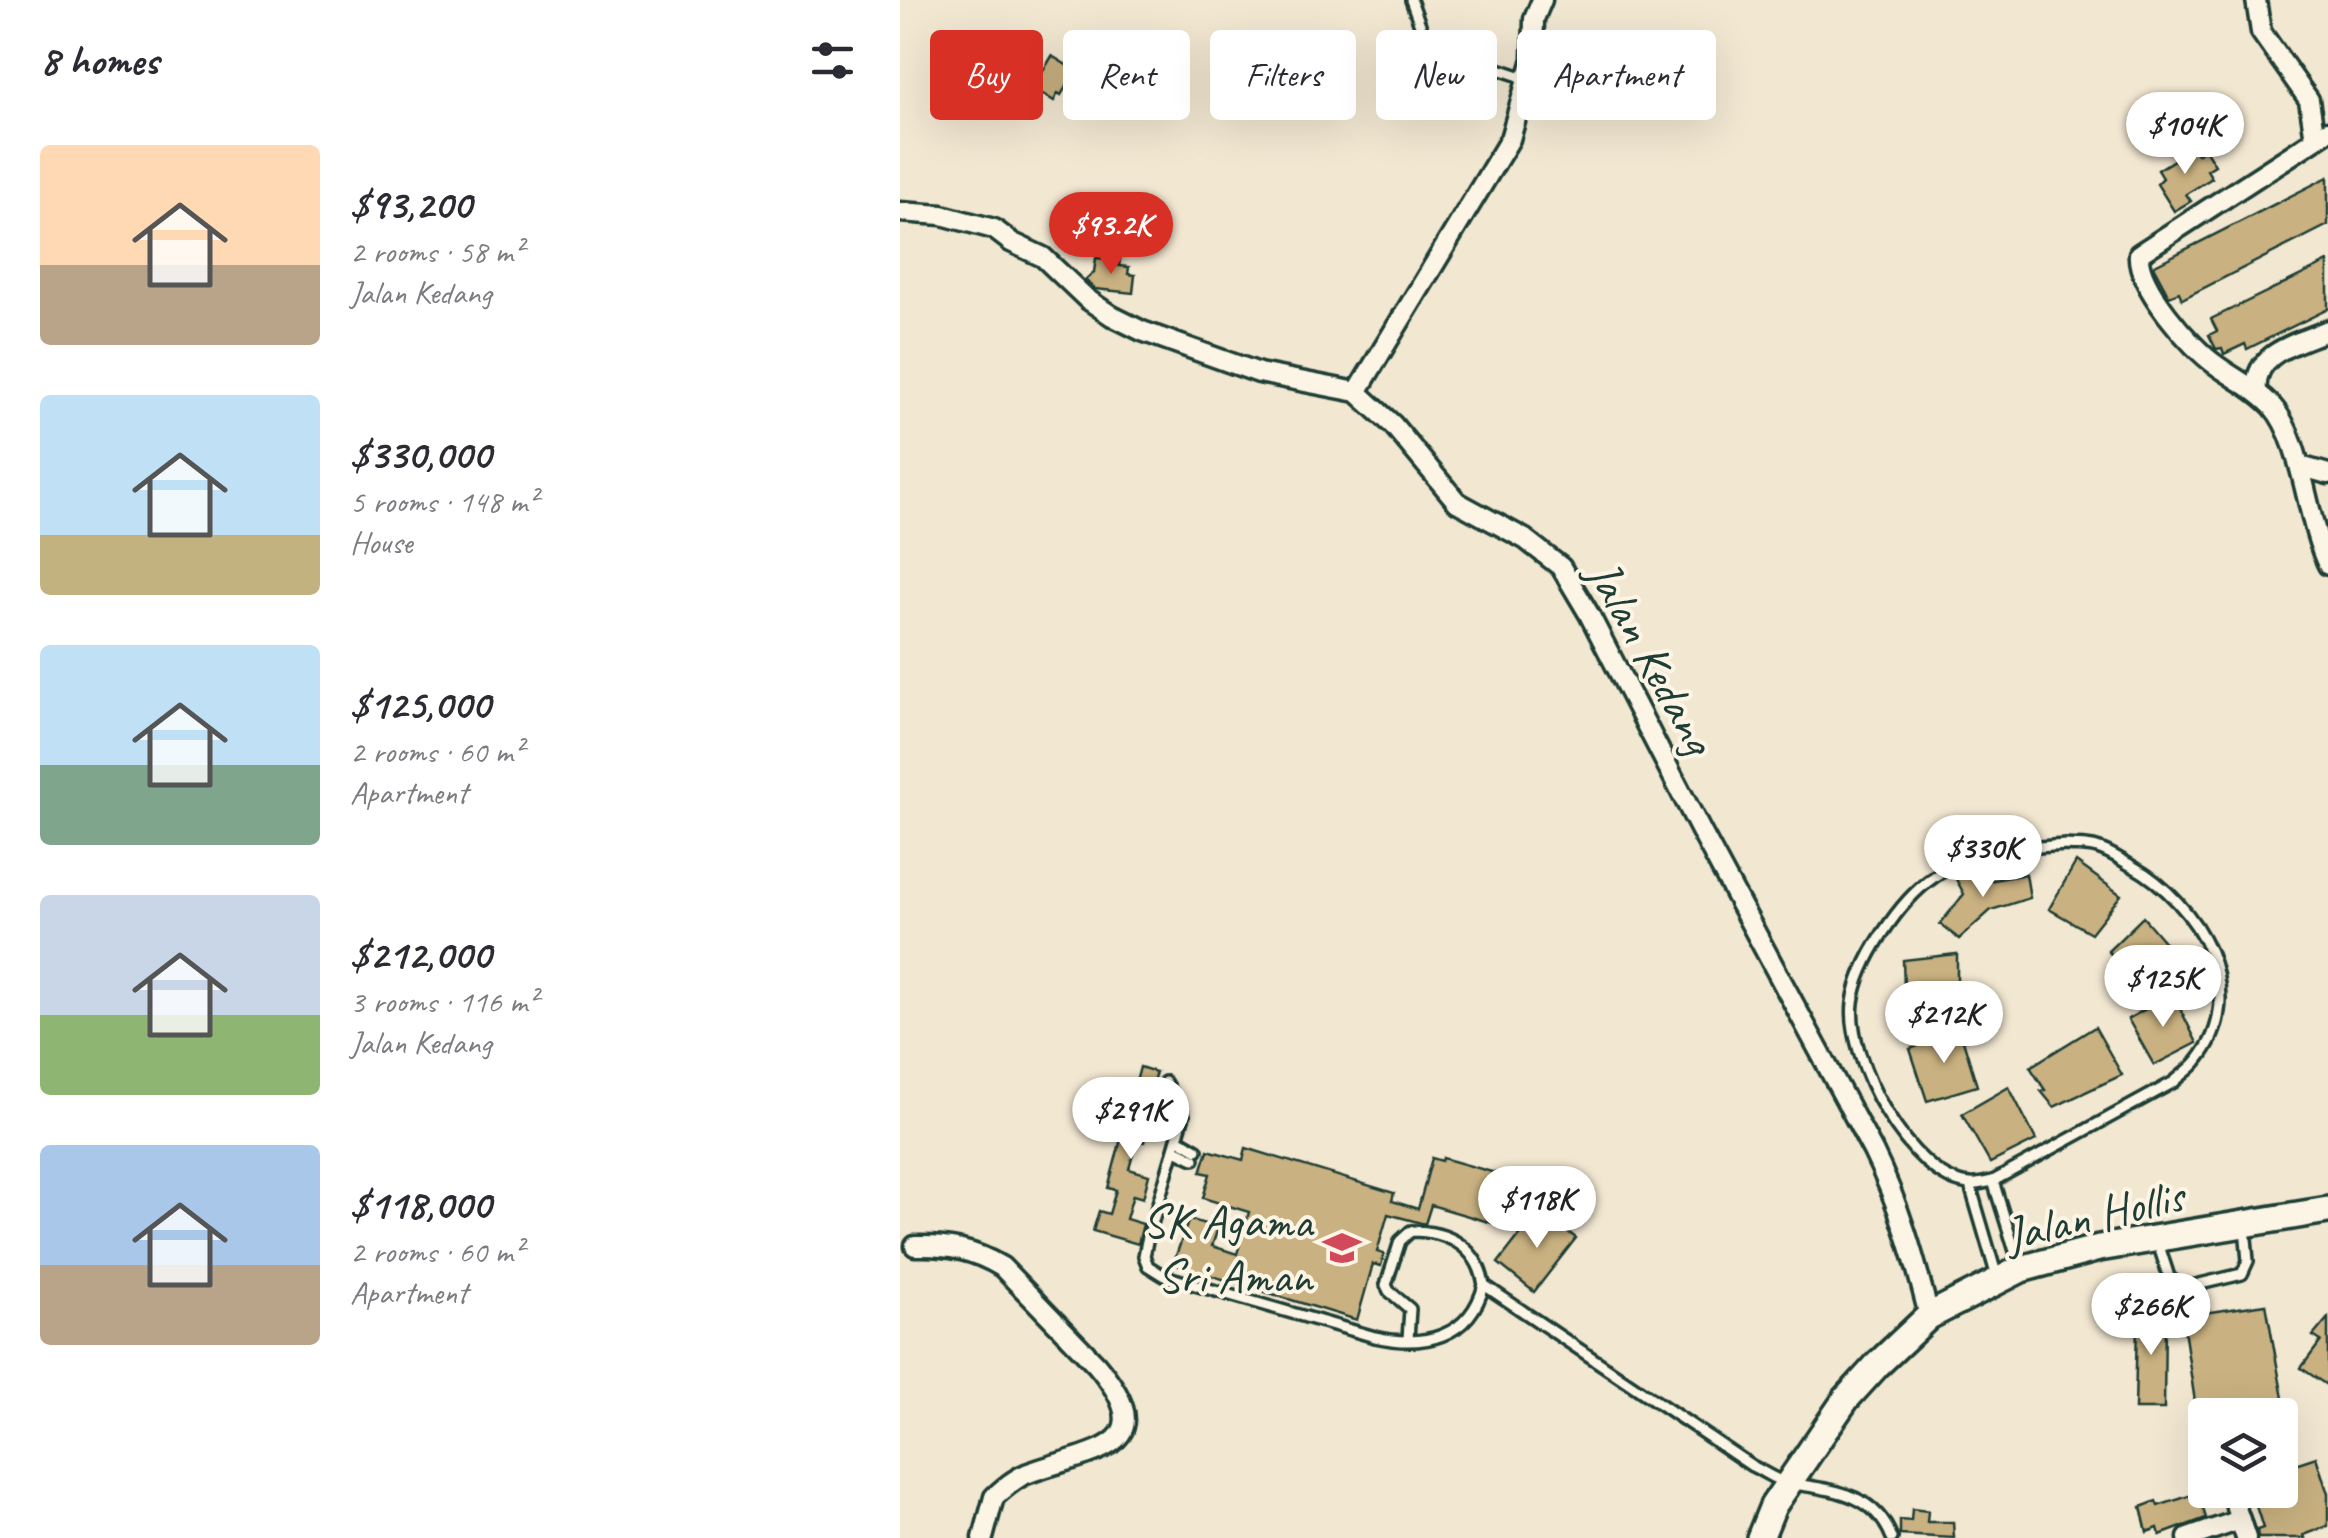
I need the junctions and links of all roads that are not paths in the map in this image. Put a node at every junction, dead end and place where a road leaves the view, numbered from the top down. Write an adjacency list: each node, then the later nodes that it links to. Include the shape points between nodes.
1 (1411, 0): 5 (lane, via 1436,48)
2 (1542, 0): 4 (street)
3 (2256, 0): 7 (street, via 2261,32 2309,100)
4 (1534, 30)
5 (1517, 74)
6 (1517, 118): 11 (street, via 1502,155)
7 (2322, 134): 10 (street, via 2139,254 2148,287 2180,330 2212,364)
8 (901, 212): 11 (street, via 994,228 1043,257 1100,308 1142,331 1259,373)
9 (2328, 330): 10 (street, via 2266,358 2257,371)
10 (2257, 391): 12 (street, via 2276,411)
11 (1357, 392): 26 (street, Jalan Kedang, via 1457,502 1561,567 1874,1151 1900,1211)
12 (2300, 466): 13 (street); 14 (street)
13 (2328, 474)
14 (2328, 565)
15 (1165, 1082): 16 (lane, via 1183,1109)
16 (1178, 1139): 17 (lane); 17 (lane, via 1196,1155)
17 (1174, 1150): 27 (lane, via 1145,1250 1154,1272 1375,1337)
18 (1993, 1180): 19 (lane); 19 (lane, via 2174,1082 2210,1040 2222,984 2211,952 2183,906 2149,876 2098,848 2018,848 1952,867 1911,898 1861,971 1853,1004 1872,1089 1920,1156); 24 (lane)
19 (1970, 1184): 24 (lane)
20 (2328, 1210): 21 (main road, Jalan Hollis)
21 (2244, 1224): 22 (main road, Jalan Hollis); 22 (lane, via 2248,1261 2242,1274 2183,1288 2169,1277)
22 (2157, 1240): 24 (main road, Jalan Hollis, via 2099,1248)
23 (916, 1246): 30 (street, via 956,1247 1002,1267 1103,1372 1124,1409 1111,1445 1024,1475 994,1496)
24 (2010, 1275): 26 (main road, Jalan Hollis)
25 (1484, 1284): 27 (lane, via 1464,1324 1445,1335); 27 (lane, via 1473,1254 1453,1238 1406,1233 1386,1284 1410,1309); 28 (lane, via 1752,1466)
26 (1929, 1316): 28 (main road, Jalan Hollis, via 1846,1400)
27 (1408, 1339)
28 (1787, 1483): 31 (main road, Jalan Hollis); 32 (lane, via 1869,1504)
29 (2241, 1522): 33 (street)
30 (984, 1538)
31 (1760, 1538)
32 (1892, 1538)
33 (2188, 1538)

